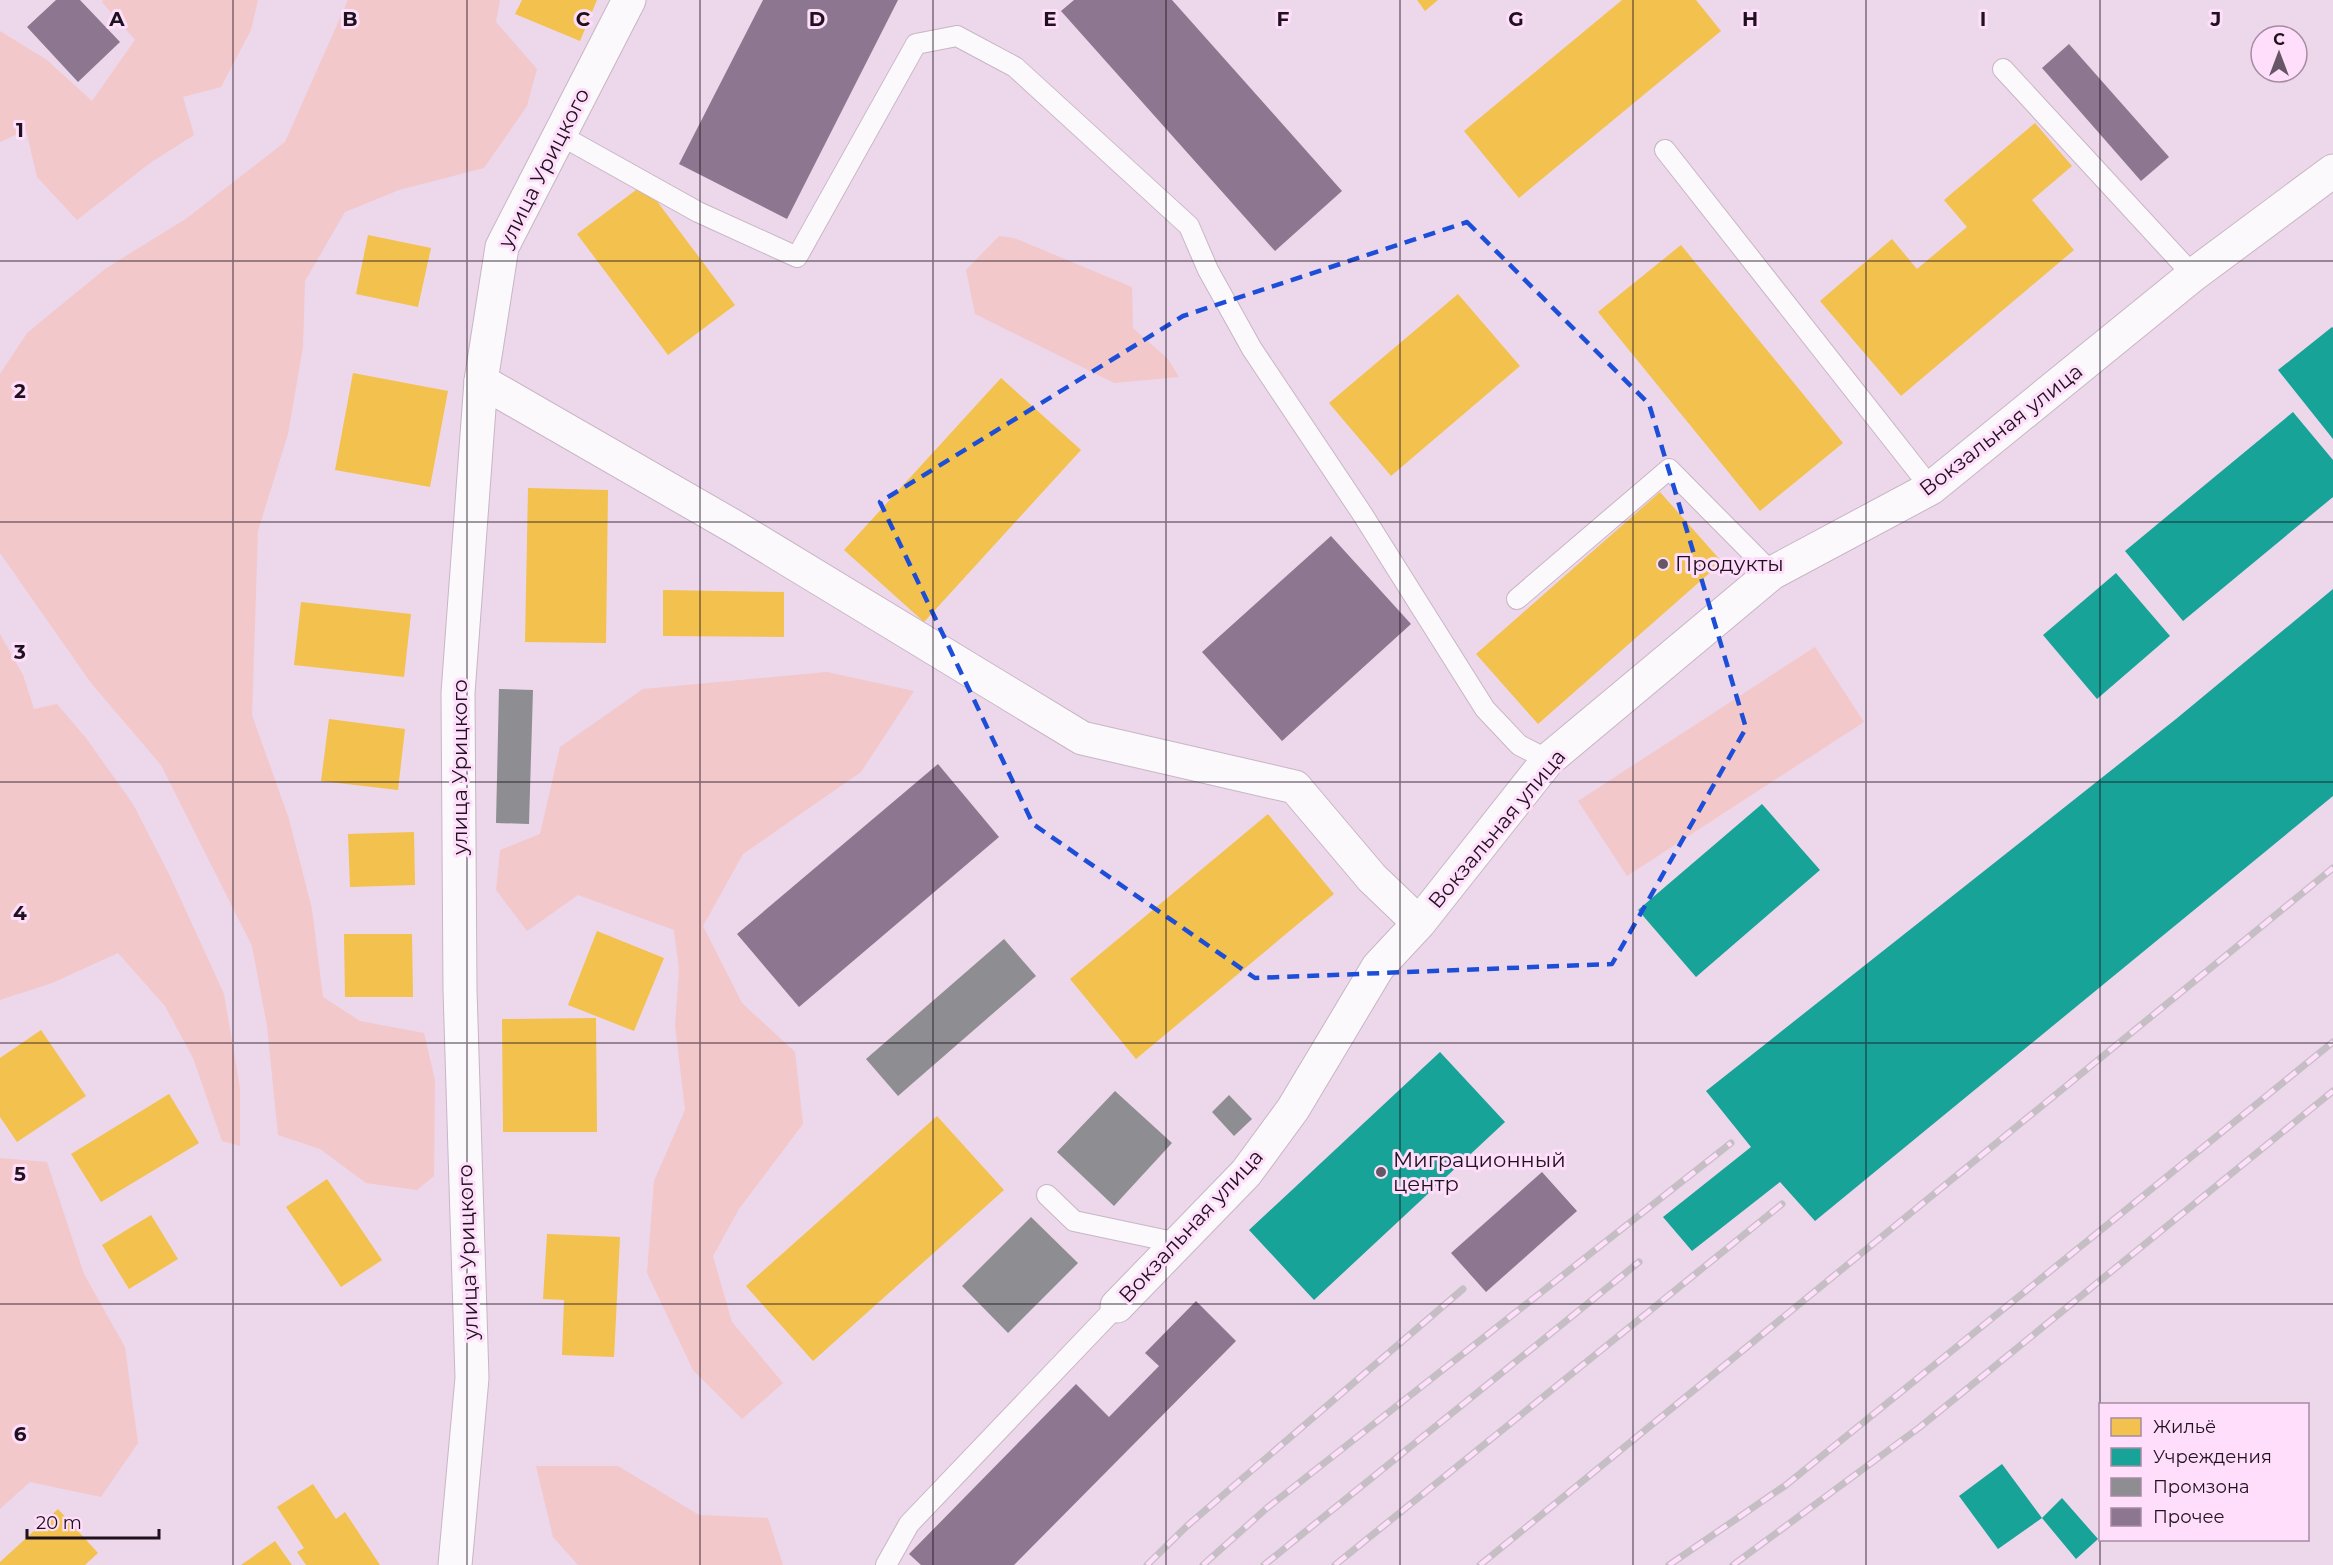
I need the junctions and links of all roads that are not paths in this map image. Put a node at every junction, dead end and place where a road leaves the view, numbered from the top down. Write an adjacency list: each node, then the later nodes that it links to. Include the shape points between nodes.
1 (629, 0): 3 (street, улица Урицкого)
2 (2003, 69): 6 (lane)
3 (560, 135): 7 (street, улица Урицкого, via 502,247); 11 (lane, via 698,212 797,257 916,44 957,36 1015,67 1189,226 1208,270 1252,349 1485,709 1519,745)
4 (1665, 150): 8 (lane)
5 (2333, 171): 6 (street, Вокзальная улица)
6 (2193, 275): 8 (street, Вокзальная улица)
7 (482, 381): 12 (street, via 738,529 1082,738 1295,787 1372,878); 16 (street, улица Урицкого, via 458,693 460,990 472,1378)
8 (1931, 488): 9 (street, Вокзальная улица)
9 (1772, 573): 10 (lane, via 1669,469); 11 (street, Вокзальная улица)
10 (1517, 599)
11 (1548, 760): 12 (street, Вокзальная улица)
12 (1419, 922): 14 (street, Вокзальная улица, via 1378,967 1293,1109 1246,1173)
13 (1047, 1196): 14 (lane, via 1074,1221)
14 (1178, 1243): 15 (street, Вокзальная улица)
15 (1117, 1306): 17 (lane, Вокзальная улица, via 909,1524)
16 (455, 1565)
17 (886, 1565)

